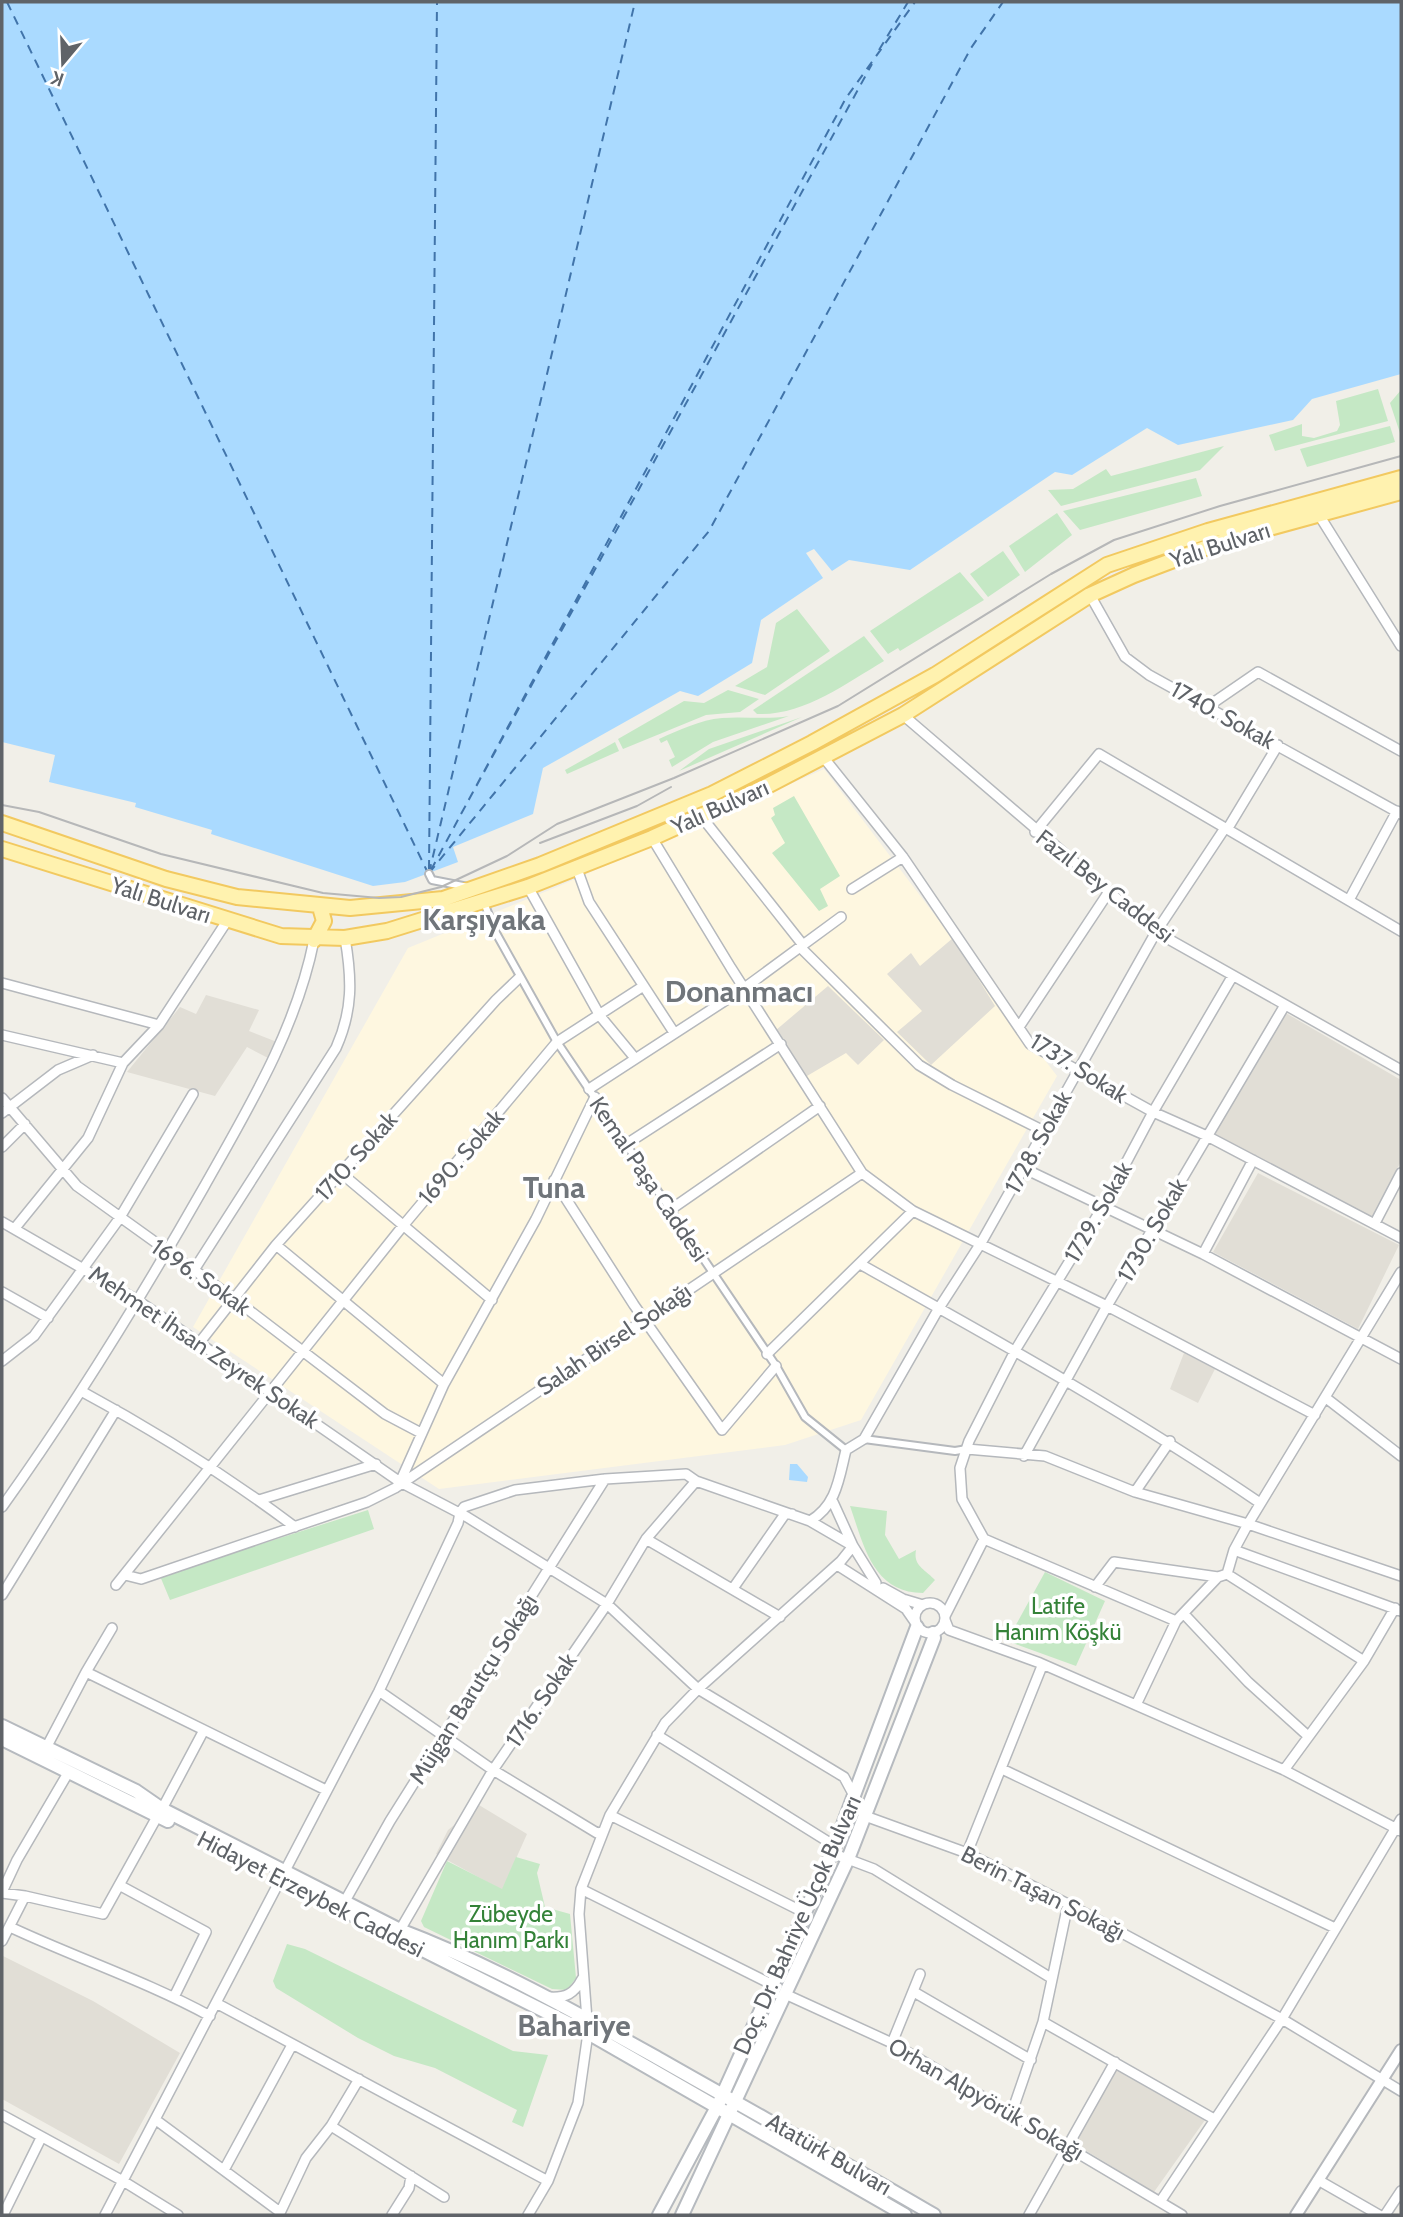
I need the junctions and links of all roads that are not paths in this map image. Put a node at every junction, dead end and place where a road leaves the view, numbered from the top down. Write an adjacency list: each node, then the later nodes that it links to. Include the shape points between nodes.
1 (1401, 478): 4 (main road, Yalı Bulvarı, via 1208,531)
2 (1401, 492): 3 (main road, Yalı Bulvarı)
3 (1319, 515): 6 (main road, Yalı Bulvarı, via 1229,539); 10 (street)
4 (1107, 565): 5 (main road, Yalı Bulvarı); 6 (main road, via 1105,580)
5 (1080, 580): 7 (main road, Yalı Bulvarı); 8 (main road, 1740. Sokak)
6 (1112, 585): 8 (main road, Yalı Bulvarı)
7 (1058, 594): 9 (main road); 27 (main road, Yalı Bulvarı, via 935,675 801,749 712,794)
8 (1090, 595): 9 (main road, Yalı Bulvarı); 11 (street, 1740. Sokak, via 1125,657)
9 (1067, 610): 12 (main road, Yalı Bulvarı)
10 (1401, 646)
11 (1207, 707): 13 (street, 1740. Sokak); 14 (street, via 1258,672)
12 (903, 715): 15 (main road, Yalı Bulvarı); 20 (street, Fazıl Bey Caddesi)
13 (1278, 745): 16 (street, 1740. Sokak); 19 (street, 1728. Sokak)
14 (1401, 751)
15 (824, 758): 17 (main road, Yalı Bulvarı); 23 (street, 1737. Sokak)
16 (1399, 813): 30 (street)
17 (701, 816): 21 (main road, Yalı Bulvarı); 39 (street)
18 (3, 824): 32 (main road, Yalı Bulvarı, via 203,890)
19 (1226, 828): 20 (street, via 1099,754); 30 (street); 36 (street, 1728. Sokak)
20 (1035, 832): 29 (street, Fazıl Bey Caddesi)
21 (652, 838): 24 (main road, Yalı Bulvarı); 44 (street)
22 (2, 849): 34 (main road, Yalı Bulvarı)
23 (903, 857): 28 (street); 48 (street, 1737. Sokak)
24 (576, 866): 26 (main road, Yalı Bulvarı); 43 (street, via 589,902)
25 (429, 874): 27 (street, via 432,880)
26 (528, 887): 31 (main road, Yalı Bulvarı); 46 (street)
27 (475, 889): 31 (street, Kemal Paşa Caddesi); 32 (main road, Yalı Bulvarı, via 411,904)
28 (852, 889)
29 (1108, 893): 36 (street, Fazıl Bey Caddesi); 48 (street)
30 (1349, 900): 35 (street)
31 (485, 902): 37 (main road, Yalı Bulvarı, via 387,932); 41 (street, Kemal Paşa Caddesi)
32 (315, 906): 38 (main road, via 324,921)
33 (841, 917): 39 (street)
34 (227, 921): 38 (main road, Yalı Bulvarı); 47 (street)
35 (1401, 931)
36 (1156, 932): 40 (street, Fazıl Bey Caddesi); 57 (street, 1728. Sokak)
37 (345, 938): 38 (main road, Yalı Bulvarı); 92 (street, via 352,995 342,1034)
38 (314, 940): 88 (street, via 308,971 269,1072)
39 (801, 946): 44 (street); 65 (street, via 919,1065)
40 (1232, 977): 45 (street, Fazıl Bey Caddesi); 63 (street, 1729. Sokak)
41 (519, 978): 51 (street, Kemal Paşa Caddesi); 72 (street, 1710. Sokak)
42 (2, 983): 47 (street)
43 (642, 987): 46 (street, 1690. Sokak); 49 (street)
44 (743, 989): 49 (street); 52 (street)
45 (1284, 1005): 56 (street, Fazıl Bey Caddesi); 66 (street, 1730. Sokak)
46 (600, 1016): 51 (street, 1690. Sokak); 54 (street)
47 (159, 1025): 55 (street)
48 (1019, 1027): 57 (street, 1737. Sokak, via 1030,1044)
49 (673, 1031): 54 (street)
50 (2, 1035): 53 (street)
51 (557, 1042): 58 (street, Kemal Paşa Caddesi); 82 (street, 1690. Sokak)
52 (781, 1044): 61 (street); 67 (street)
53 (95, 1055): 55 (street); 62 (street, via 58,1070)
54 (634, 1057): 58 (street)
55 (124, 1063): 71 (street, via 88,1138)
56 (1401, 1070)
57 (1077, 1072): 63 (street, 1737. Sokak); 65 (street, 1728. Sokak)
58 (592, 1093): 67 (street, Kemal Paşa Caddesi); 75 (street)
59 (193, 1094): 79 (street)
60 (2, 1098): 62 (street, 1696. Sokak)
61 (820, 1106): 73 (street); 77 (street)
62 (5, 1110): 64 (street, 1696. Sokak)
63 (1153, 1112): 66 (street, 1737. Sokak); 76 (street, 1729. Sokak)
64 (25, 1124): 68 (street); 71 (street, 1696. Sokak)
65 (1044, 1131): 70 (street, 1728. Sokak)
66 (1207, 1136): 69 (street, 1737. Sokak); 84 (street, 1730. Sokak)
67 (628, 1143): 77 (street, Kemal Paşa Caddesi)
68 (3, 1144)
69 (1254, 1160): 81 (street, 1737. Sokak); 89 (street)
70 (1023, 1168): 76 (street); 86 (street, 1728. Sokak)
71 (62, 1170): 79 (street, 1696. Sokak); 83 (street)
72 (341, 1173): 82 (street); 87 (street, 1710. Sokak)
73 (862, 1173): 78 (street); 94 (street, Salah Birsel Sokağı)
74 (1401, 1173): 81 (street)
75 (554, 1180): 100 (street); 104 (street)
76 (1102, 1208): 84 (street); 95 (street, 1729. Sokak)
77 (670, 1210): 94 (street, Kemal Paşa Caddesi)
78 (914, 1211): 86 (street); 90 (street)
79 (119, 1219): 88 (street, 1696. Sokak); 91 (street)
80 (2, 1222): 83 (street, Mehmet İhsan Zeyrek Sokak)
81 (1375, 1223): 85 (street, 1737. Sokak)
82 (402, 1227): 99 (street, 1690. Sokak); 100 (street)
83 (15, 1228): 91 (street, Mehmet İhsan Zeyrek Sokak)
84 (1152, 1231): 89 (street); 101 (street, 1730. Sokak)
85 (1401, 1238)
86 (981, 1243): 95 (street); 102 (street, 1728. Sokak)
87 (276, 1245): 97 (street, 1710. Sokak); 99 (street)
88 (167, 1252): 92 (street, 1696. Sokak); 98 (street)
89 (1203, 1254): 105 (street)
90 (860, 1264): 102 (street); 109 (street)
91 (84, 1267): 98 (street, Mehmet İhsan Zeyrek Sokak); 103 (street)
92 (194, 1270): 97 (street, 1696. Sokak)
93 (1401, 1272): 105 (street)
94 (712, 1273): 104 (street, Salah Birsel Sokağı); 109 (street, Kemal Paşa Caddesi)
95 (1058, 1281): 101 (street); 107 (street, 1729. Sokak)
96 (2, 1292): 103 (street)
97 (233, 1298): 106 (street, 1710. Sokak); 108 (street, 1696. Sokak)
98 (137, 1300): 106 (street, Mehmet İhsan Zeyrek Sokak); 115 (street)
99 (343, 1300): 108 (street, 1690. Sokak); 114 (street)
100 (492, 1300): 114 (street)
101 (1107, 1306): 113 (street, 1730. Sokak); 119 (street)
102 (939, 1308): 107 (street); 121 (street, 1728. Sokak)
103 (48, 1318): 111 (street, via 34,1336)
104 (644, 1318): 112 (street, via 722,1430); 131 (street, Salah Birsel Sokağı)
105 (1360, 1338): 110 (street); 117 (street)
106 (200, 1342): 116 (street, Mehmet İhsan Zeyrek Sokak)
107 (1016, 1349): 113 (street); 123 (street, 1729. Sokak)
108 (302, 1352): 116 (street, 1690. Sokak); 120 (street, 1696. Sokak, via 385,1414)
109 (767, 1354): 112 (street, Kemal Paşa Caddesi)
110 (1401, 1359)
111 (2, 1361)
112 (776, 1366): 124 (street, Kemal Paşa Caddesi, via 805,1417)
113 (1069, 1381): 122 (street); 125 (street, 1730. Sokak)
114 (444, 1384): 120 (street)
115 (81, 1391): 118 (street); 136 (street)
116 (271, 1391): 127 (street, Mehmet İhsan Zeyrek Sokak); 128 (street, 1690. Sokak)
117 (1326, 1398): 119 (street); 126 (street)
118 (116, 1410): 128 (street); 155 (street)
119 (1315, 1415): 135 (street)
120 (421, 1433): 131 (street)
121 (864, 1439): 123 (street); 124 (street, 1728. Sokak)
122 (1170, 1441): 132 (street); 135 (street)
123 (967, 1449): 125 (street); 143 (street, 1729. Sokak, via 960,1468 962,1499)
124 (846, 1450): 134 (street)
125 (1024, 1456): 132 (street, via 1072,1464)
126 (1401, 1456)
127 (376, 1464): 131 (street, Mehmet İhsan Zeyrek Sokak); 133 (street)
128 (210, 1468): 133 (street); 148 (street, 1690. Sokak)
129 (605, 1479): 130 (street, via 686,1474); 137 (street, via 514,1490 464,1507); 147 (street, Müjgan Barutçu Sokağı)
130 (695, 1480): 138 (street); 142 (street, 1716. Sokak)
131 (400, 1482): 137 (street, Mehmet İhsan Zeyrek Sokak); 141 (street, Salah Birsel Sokağı, via 367,1502)
132 (1135, 1492): 140 (street)
133 (259, 1500): 141 (street)
134 (833, 1502): 139 (street); 144 (street)
135 (1260, 1503): 140 (street)
136 (2, 1507)
137 (460, 1513): 147 (street, Mehmet İhsan Zeyrek Sokak); 169 (street)
138 (792, 1514): 139 (street); 153 (street, via 785,1514)
139 (810, 1521): 144 (street)
140 (1248, 1524): 145 (street); 150 (street)
141 (295, 1527): 148 (street, Salah Birsel Sokağı, via 141,1579)
142 (646, 1539): 153 (street); 156 (street, 1716. Sokak)
143 (984, 1539): 154 (street); 161 (street)
144 (853, 1546): 146 (street); 151 (street)
145 (1234, 1550): 149 (street); 158 (street)
146 (839, 1563): 151 (street); 159 (street); 162 (street, via 906,1609)
147 (550, 1567): 156 (street, Mehmet İhsan Zeyrek Sokak); 173 (street, Müjgan Barutçu Sokağı)
148 (125, 1575): 152 (street, 1690. Sokak)
149 (1222, 1575): 154 (street, via 1114,1562); 160 (street); 165 (street)
150 (1401, 1575)
151 (876, 1583): 157 (street)
152 (116, 1584)
153 (734, 1587): 159 (street)
154 (1095, 1587): 160 (street)
155 (2, 1595)
156 (607, 1604): 168 (street, Mehmet İhsan Zeyrek Sokak); 179 (street, 1716. Sokak)
157 (923, 1605): 161 (street, via 937,1605); 162 (street, via 916,1612)
158 (1398, 1609): 165 (street)
159 (780, 1617): 168 (street)
160 (1180, 1617): 170 (street); 175 (street)
161 (945, 1618): 164 (street); 166 (street, via 949,1630)
162 (916, 1624): 164 (street, via 924,1632); 183 (main road, Doç. Dr. Bahriye Üçok Bulvarı)
163 (112, 1628): 167 (street)
164 (935, 1633): 166 (street); 186 (main road, Doç. Dr. Bahriye Üçok Bulvarı)
165 (1364, 1661): 175 (street)
166 (1042, 1666): 170 (street); 178 (street)
167 (86, 1672): 172 (street); 177 (street)
168 (698, 1689): 174 (street); 183 (street, via 844,1777)
169 (379, 1691): 173 (street); 182 (street)
170 (1136, 1705): 180 (street)
171 (2, 1726): 177 (main road, Hidayet Erzeybek Caddesi)
172 (204, 1730): 182 (street); 184 (street)
173 (445, 1735): 179 (street); 197 (street, Müjgan Barutçu Sokağı)
174 (657, 1735): 185 (street); 189 (street)
175 (1308, 1736): 180 (street)
176 (2, 1739): 181 (main road, Hidayet Erzeybek Caddesi)
177 (46, 1748): 184 (main road, Hidayet Erzeybek Caddesi, via 136,1791)
178 (1002, 1769): 190 (street); 201 (street)
179 (493, 1770): 188 (street, via 597,1833); 202 (street, 1716. Sokak)
180 (1284, 1770): 187 (street)
181 (68, 1773): 184 (main road, Hidayet Erzeybek Caddesi); 195 (street)
182 (326, 1790): 192 (street)
183 (855, 1796): 186 (street); 189 (main road, Doç. Dr. Bahriye Üçok Bulvarı)
184 (160, 1812): 192 (main road, Hidayet Erzeybek Caddesi); 193 (street)
185 (610, 1815): 188 (street); 199 (street)
186 (864, 1816): 190 (street, Berin Taşan Sokağı); 191 (main road, Doç. Dr. Bahriye Üçok Bulvarı)
187 (1400, 1826): 201 (street)
188 (603, 1832): 194 (street)
189 (833, 1851): 191 (street); 199 (main road, Doç. Dr. Bahriye Üçok Bulvarı)
190 (967, 1853): 198 (street, Berin Taşan Sokağı)
191 (848, 1859): 206 (street, via 874,1869); 209 (main road, Doç. Dr. Bahriye Üçok Bulvarı)
192 (284, 1875): 197 (main road, Hidayet Erzeybek Caddesi); 212 (street); 216 (main road, Hidayet Erzeybek Caddesi, via 392,1936)
193 (119, 1885): 196 (street, via 103,1914); 210 (street, via 206,1931)
194 (581, 1889): 205 (street); 207 (street)
195 (2, 1893): 196 (street)
196 (25, 1896): 200 (street)
197 (345, 1901): 202 (main road, Hidayet Erzeybek Caddesi)
198 (1068, 1904): 206 (street); 214 (street, Berin Taşan Sokağı)
199 (803, 1912): 207 (main road, Doç. Dr. Bahriye Üçok Bulvarı)
200 (10, 1927): 203 (street); 210 (street)
201 (1335, 1928): 214 (street)
202 (400, 1930): 211 (main road, Hidayet Erzeybek Caddesi, via 439,1944)
203 (2, 1941)
204 (920, 1974): 208 (street)
205 (583, 1977): 211 (street, via 576,1991 567,1996); 216 (street)
206 (1051, 1978): 215 (street)
207 (771, 1984): 225 (main road, Doç. Dr. Bahriye Üçok Bulvarı)
208 (914, 1992): 217 (street); 220 (street)
209 (785, 1994): 217 (street, Orhan Alpyörük Sokağı); 226 (main road, Doç. Dr. Bahriye Üçok Bulvarı)
210 (174, 1997): 213 (street)
211 (542, 1997): 216 (main road, Hidayet Erzeybek Caddesi)
212 (216, 2003): 213 (street); 218 (street)
213 (210, 2016): 230 (street)
214 (1282, 2019): 223 (street, Berin Taşan Sokağı); 229 (street)
215 (1043, 2022): 220 (street); 221 (street)
216 (588, 2026): 225 (main road, Hidayet Erzeybek Caddesi); 238 (street, via 578,2103)
217 (892, 2043): 227 (street, Orhan Alpyörük Sokağı)
218 (292, 2045): 222 (street); 234 (street)
219 (1401, 2050): 223 (street)
220 (1031, 2060): 227 (street)
221 (1115, 2062): 229 (street); 233 (street)
222 (359, 2079): 231 (street); 238 (street)
223 (1383, 2079): 224 (street, Berin Taşan Sokağı); 236 (street)
224 (1401, 2091)
225 (720, 2100): 226 (main road, Hidayet Erzeybek Caddesi); 248 (main road, Doç. Dr. Bahriye Üçok Bulvarı)
226 (733, 2107): 249 (main road, Doç. Dr. Bahriye Üçok Bulvarı); 250 (main road, Atatürk Bulvarı); 251 (main road, Atatürk Bulvarı)
227 (1012, 2112): 233 (street, Orhan Alpyörük Sokağı)
228 (2, 2115): 232 (street)
229 (1214, 2119): 241 (street)
230 (156, 2120): 234 (street); 237 (street)
231 (331, 2126): 235 (street); 242 (street, via 306,2158)
232 (41, 2138): 237 (street); 243 (street)
233 (1066, 2145): 241 (street, Orhan Alpyörük Sokağı); 252 (street)
234 (224, 2170): 242 (street)
235 (411, 2176): 240 (street); 246 (street)
236 (1318, 2180): 254 (street); 255 (street)
237 (123, 2181): 244 (street); 245 (street)
238 (548, 2181): 247 (street)
239 (1401, 2191): 256 (street)
240 (443, 2197)
241 (1160, 2202): 253 (street, Orhan Alpyörük Sokağı)
242 (280, 2214)
243 (3, 2215)
244 (105, 2215)
245 (178, 2215)
246 (392, 2215)
247 (528, 2215)
248 (659, 2215)
249 (682, 2215)
250 (905, 2215)
251 (934, 2215)
252 (1029, 2215)
253 (1182, 2215)
254 (1296, 2215)
255 (1379, 2215)
256 (1385, 2215)

